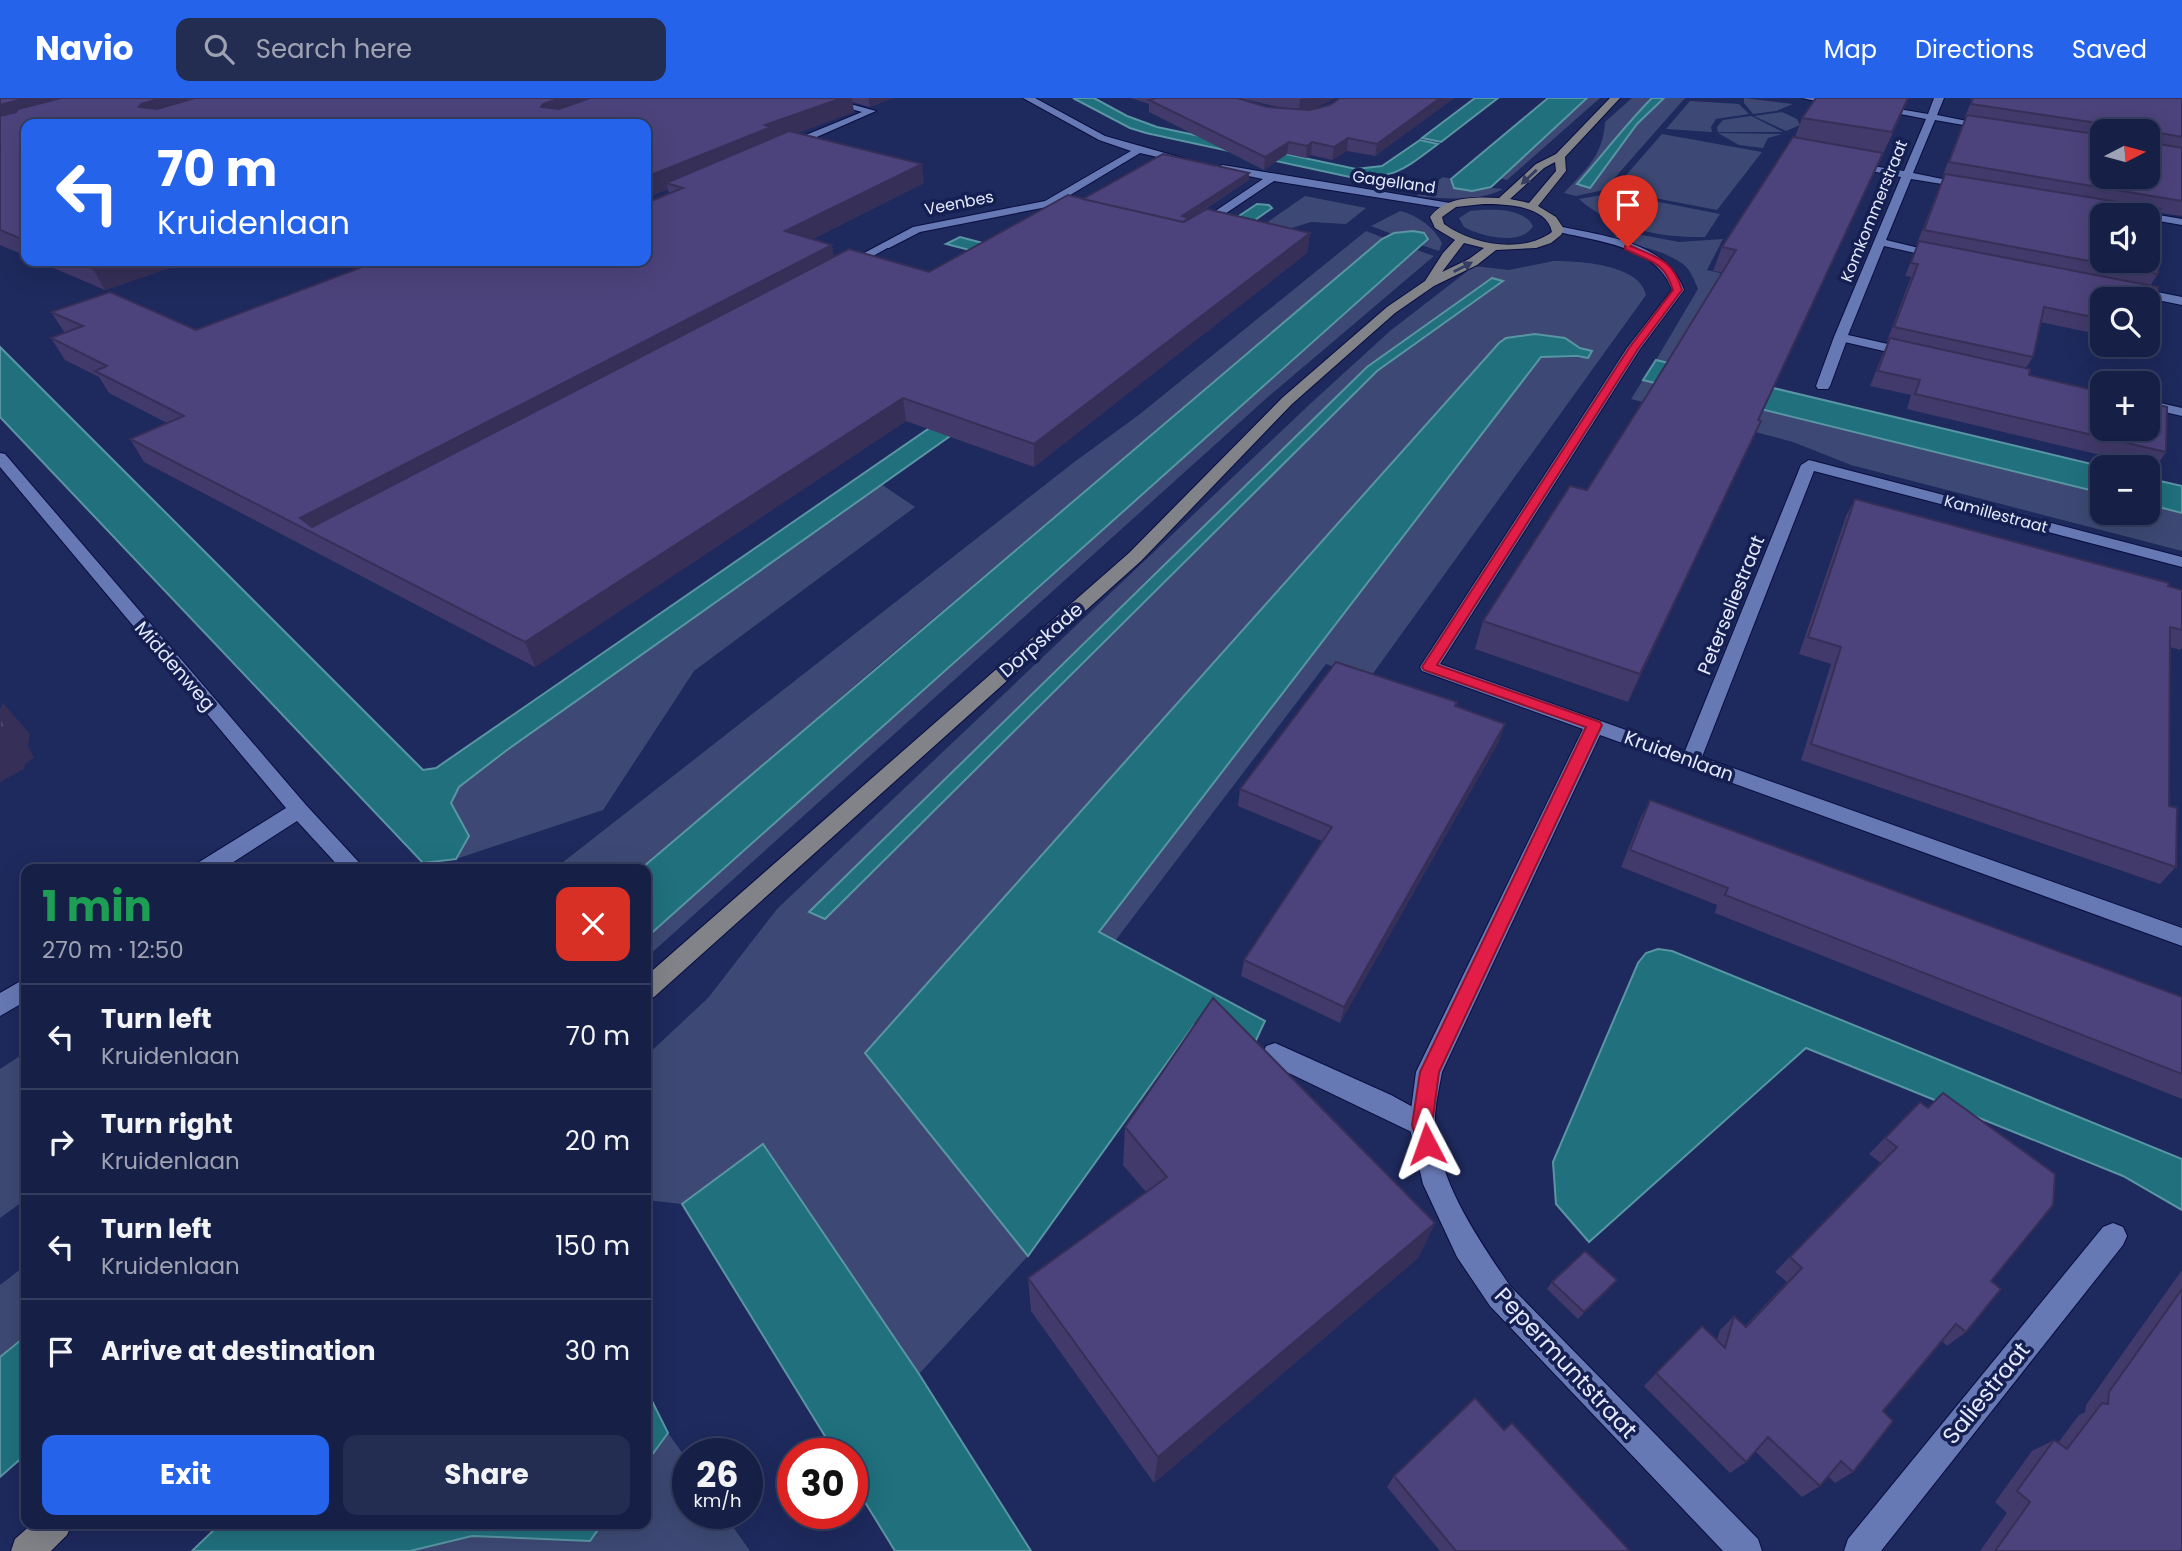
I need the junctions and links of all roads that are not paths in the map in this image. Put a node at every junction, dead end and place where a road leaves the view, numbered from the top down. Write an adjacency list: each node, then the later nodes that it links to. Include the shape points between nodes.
1 (816, 98): 11 (street, via 871,111)
2 (1028, 98): 10 (street, via 1102,138)
3 (1807, 98): 6 (street)
4 (1940, 98): 8 (street, Komkommerstraat)
5 (1616, 99): 12 (main road)
6 (1848, 104)
7 (1861, 106): 8 (street)
8 (1930, 117): 9 (street); 16 (street, Komkommerstraat)
9 (2009, 130)
10 (1139, 150): 14 (street); 21 (street, Veenbes)
11 (772, 152)
12 (1560, 156): 20 (main road, one-way to 20, via 1540,166); 24 (main road, via 1561,171)
13 (1839, 163): 16 (street)
14 (1205, 164)
15 (1218, 167): 17 (street, Gagelland)
16 (1906, 175): 18 (street); 32 (street, Komkommerstraat)
17 (1270, 179): 19 (street, Gagelland); 29 (street)
18 (1983, 188)
19 (1334, 189): 23 (street, Gagelland); 25 (street, Gagelland)
20 (1501, 202): 23 (main road); 24 (main road)
21 (1048, 204): 22 (street, Veenbes); 35 (street, Veenbes, via 917,229)
22 (1060, 206)
23 (1450, 206): 25 (main road)
24 (1531, 208): 28 (main road, via 1553,220)
25 (1436, 216): 30 (main road, via 1444,231)
26 (2160, 218): 27 (street)
27 (2182, 222)
28 (1558, 229): 31 (main road); 38 (street, via 1628,247 1664,264 1678,290)
29 (1184, 237)
30 (1461, 240): 33 (main road); 36 (main road, Dorpskade)
31 (1548, 241): 33 (main road); 38 (street, via 1640,263 1654,272)
32 (1879, 242): 34 (street); 40 (street, Komkommerstraat)
33 (1494, 246): 36 (main road, Dorpskade, one-way to 33)
34 (1958, 258)
35 (824, 278)
36 (1430, 283): 54 (main road, Dorpskade, via 1391,310 1287,401 1135,557)
37 (2160, 297): 39 (street)
38 (1668, 301): 48 (street, Kruidenlaan, via 1429,667)
39 (2182, 301)
40 (1841, 337): 41 (street); 42 (street, Komkommerstraat)
41 (1934, 358)
42 (1823, 386)
43 (2160, 407): 44 (street)
44 (2182, 412)
45 (0, 457): 50 (street, Middenweg)
46 (1809, 465): 47 (street, Kamillestraat); 49 (street, Peterseliestraat)
47 (2182, 562)
48 (1595, 725): 49 (street, Kruidenlaan); 58 (street, Pepermuntstraat, via 1429,1072)
49 (1691, 760): 53 (street, Kruidenlaan)
50 (299, 810): 51 (street); 52 (street, Middenweg)
51 (214, 864)
52 (349, 864)
53 (2182, 937)
54 (651, 986)
55 (21, 991): 56 (street)
56 (0, 1006)
57 (1275, 1054): 58 (street)
58 (1422, 1125): 62 (street, Pepermuntstraat, via 1436,1184 1467,1247 1500,1296)
59 (2113, 1236): 63 (street, Saliestraat)
60 (51, 1529): 61 (main road)
61 (27, 1551)
62 (1746, 1551)
63 (1860, 1551)

